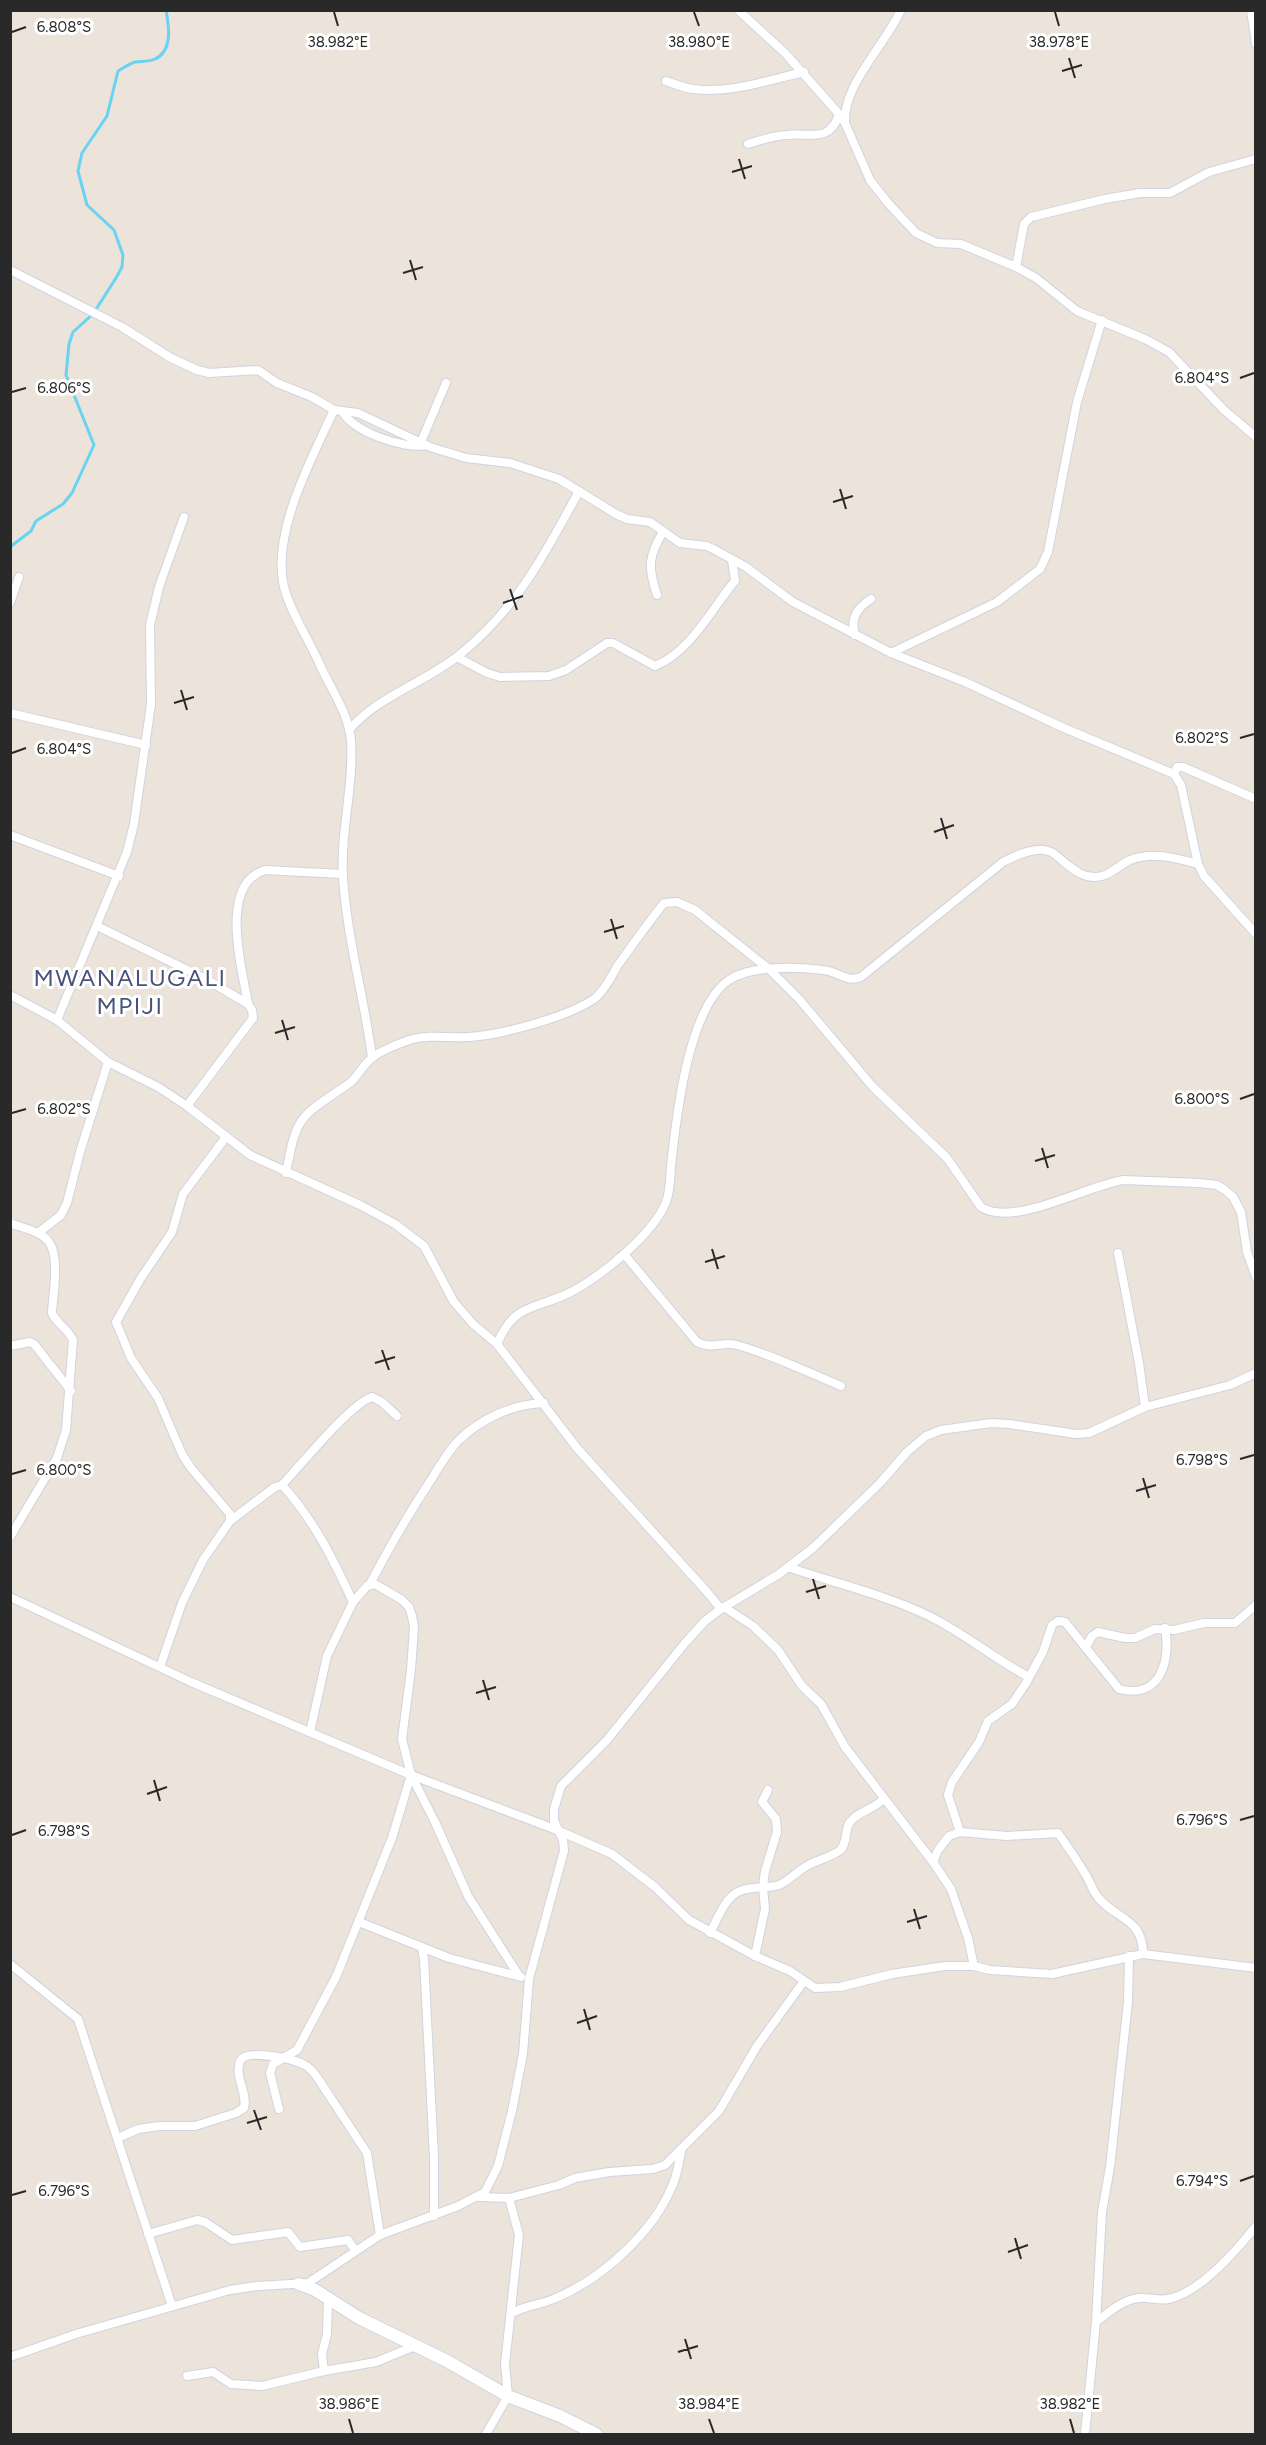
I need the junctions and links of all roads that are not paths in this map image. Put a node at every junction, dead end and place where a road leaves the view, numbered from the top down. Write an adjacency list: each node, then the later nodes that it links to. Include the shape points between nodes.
1 (738, 10): 5 (street)
2 (901, 10): 8 (street, via 846,103)
3 (1251, 10): 4 (street)
4 (1256, 44)
5 (804, 72): 6 (street, via 709,90); 7 (street)
6 (666, 81)
7 (839, 114): 8 (street); 9 (street, via 832,127 819,135 784,135)
8 (845, 123): 11 (street, via 870,180 916,233 937,243 961,244)
9 (748, 144)
10 (1256, 159): 11 (street, via 1209,172 1170,193 1105,199 1031,217 1024,224)
11 (1016, 267): 13 (street, via 1036,278 1077,312)
12 (10, 270): 15 (street, via 197,370 258,370 277,383)
13 (1102, 320): 16 (street, via 1169,352 1224,410); 27 (street, via 1077,402 1048,552 1040,569 997,602)
14 (446, 383): 17 (street)
15 (338, 410): 17 (street, via 358,426 393,442 413,447); 30 (street, via 304,472 281,560 291,605)
16 (1256, 437)
17 (423, 444): 18 (street, via 466,458 510,463 559,479)
18 (579, 491): 20 (street, via 616,514 650,522); 28 (street, via 534,574 513,603)
19 (184, 517): 31 (street, via 150,625 151,704)
20 (663, 532): 21 (street, via 680,543 707,546); 23 (street, via 650,561)
21 (732, 560): 26 (street, via 793,602); 28 (street, via 735,581 678,652 655,666 607,643 566,670 549,676 500,677)
22 (19, 577): 25 (street)
23 (657, 594)
24 (871, 599): 26 (street, via 855,613)
25 (10, 603)
26 (855, 635): 27 (street)
27 (891, 653): 32 (street)
28 (457, 657): 30 (street, via 370,711)
29 (10, 713): 31 (street)
30 (349, 730): 36 (street)
31 (146, 745): 37 (street, via 134,824)
32 (1174, 774): 33 (street, via 1177,767 1183,767); 35 (street, via 1181,785)
33 (1256, 800)
34 (10, 835): 37 (street)
35 (1198, 864): 39 (street, via 1204,876); 40 (street, via 1172,856 1143,857 1103,877 1090,877 1078,873 1051,852 1041,850 1015,856 861,977 846,979 825,970)
36 (342, 874): 42 (street, via 266,870 249,878 236,910); 44 (street)
37 (119, 876): 38 (street)
38 (97, 926): 42 (street); 43 (street)
39 (1256, 934)
40 (769, 969): 44 (street, via 695,910 664,903 597,998 566,1014 507,1030 471,1037 421,1037); 52 (street, via 748,971 729,980 703,1017 680,1091 666,1202); 53 (street, via 873,1087 947,1158 981,1207 999,1214 1045,1205 1124,1180 1217,1185 1233,1197 1241,1212 1247,1252)
41 (10, 995): 43 (street)
42 (248, 1004): 46 (street, via 253,1018)
43 (57, 1020): 45 (street)
44 (372, 1057): 48 (street, via 351,1083 319,1103 299,1122)
45 (108, 1062): 46 (street); 50 (street, via 67,1203 61,1215)
46 (187, 1106): 47 (street)
47 (226, 1137): 48 (street, via 250,1155); 63 (street, via 183,1194 172,1232 116,1322 131,1358 158,1398 182,1454 230,1514)
48 (286, 1173): 54 (street, via 360,1204 424,1246 454,1302)
49 (10, 1223): 50 (street)
50 (38, 1233): 58 (street, via 49,1242 55,1258 52,1313 73,1340)
51 (1118, 1253): 60 (street)
52 (624, 1254): 54 (street, via 567,1294 511,1318); 57 (street, via 697,1342 710,1347 735,1344)
53 (1256, 1277)
54 (497, 1344): 59 (street)
55 (10, 1347): 58 (street, via 34,1344)
56 (1256, 1373): 60 (street, via 1230,1385)
57 (841, 1386)
58 (71, 1391): 64 (street, via 66,1430 57,1458)
59 (543, 1403): 66 (street, via 510,1408 459,1440 404,1520); 70 (street, via 576,1448)
60 (1145, 1407): 65 (street, via 1089,1433 991,1423 926,1436 813,1548)
61 (397, 1416): 62 (street, via 382,1402 372,1397 365,1399)
62 (282, 1485): 63 (street); 68 (street, via 303,1508 328,1549)
63 (230, 1521): 73 (street, via 203,1560 182,1603)
64 (10, 1537)
65 (788, 1566): 70 (street); 74 (street, via 929,1615)
66 (370, 1584): 68 (street); 76 (street, via 402,1600 412,1616 411,1670 402,1738)
67 (12, 1599): 73 (street)
68 (353, 1602): 75 (street, via 327,1656)
69 (1256, 1605): 71 (street, via 1235,1623)
70 (722, 1608): 78 (street, via 753,1626 778,1650 802,1686 821,1704 844,1747); 79 (street, via 685,1643 607,1740 561,1786 554,1809)
71 (1165, 1628): 72 (street, via 1135,1638 1098,1632); 72 (street, via 1166,1664 1156,1682 1139,1690 1119,1689)
72 (1086, 1647): 74 (street, via 1065,1622 1058,1621 1052,1625)
73 (160, 1667): 75 (street)
74 (1029, 1677): 80 (street, via 1012,1704 988,1721 952,1782 948,1795)
75 (310, 1732): 76 (street)
76 (411, 1775): 79 (street); 83 (street, via 392,1838); 92 (street, via 468,1896)
77 (768, 1790): 82 (street, via 762,1802 776,1819 777,1832)
78 (883, 1799): 81 (street); 82 (street, via 877,1807 857,1814 848,1824 839,1851 805,1867 785,1882)
79 (557, 1830): 84 (street, via 612,1854 689,1920); 93 (street, via 564,1851)
80 (960, 1832): 81 (street, via 949,1836); 86 (street, via 1006,1836 1058,1833 1096,1894 1137,1930 1143,1940)
81 (933, 1862): 90 (street, via 951,1889)
82 (763, 1887): 84 (street, via 730,1897); 87 (street, via 765,1909)
83 (359, 1922): 85 (street); 95 (street, via 336,1977 297,2050)
84 (710, 1933): 87 (street)
85 (422, 1948): 92 (street); 101 (street)
86 (1143, 1954): 88 (street); 91 (street)
87 (755, 1956): 94 (street)
88 (1130, 1956): 90 (street, via 1052,1974); 110 (street, via 1114,2132 1102,2212)
89 (10, 1964): 97 (street, via 78,2019)
90 (974, 1966): 94 (street, via 929,1968 840,1987 815,1988)
91 (1256, 1968)
92 (519, 1976): 93 (street)
93 (529, 1979): 99 (street, via 523,2054 512,2111 498,2166 485,2192)
94 (804, 1981): 98 (street, via 757,2046 720,2111)
95 (282, 2059): 96 (street, via 273,2064 270,2073); 97 (street, via 254,2053 240,2060 238,2076 245,2102 236,2113 195,2126 138,2129); 104 (street, via 310,2068 367,2153)
96 (279, 2109)
97 (118, 2138): 103 (street)
98 (683, 2145): 100 (street, via 665,2164 653,2169 575,2178); 109 (street, via 674,2183 651,2224 632,2244 583,2285)
99 (478, 2197): 100 (street); 101 (street)
100 (509, 2198): 109 (street, via 519,2235)
101 (434, 2216): 104 (street)
102 (1256, 2226): 110 (street, via 1238,2249 1190,2292 1167,2299 1129,2300)
103 (148, 2234): 105 (street, via 197,2220 232,2240 288,2232 300,2247 348,2240); 108 (street)
104 (380, 2235): 105 (street)
105 (355, 2250): 106 (street, via 316,2278)
106 (299, 2284): 107 (street); 108 (street, via 243,2288)
107 (328, 2299): 111 (street); 113 (street)
108 (172, 2306): 112 (street)
109 (512, 2313): 115 (street, via 505,2364)
110 (1096, 2322): 118 (street)
111 (415, 2346): 113 (street, via 376,2362); 115 (street)
112 (10, 2357)
113 (324, 2371): 114 (street, via 262,2386 231,2384 213,2372)
114 (187, 2376)
115 (508, 2396): 116 (street); 117 (street)
116 (486, 2434)
117 (596, 2434)
118 (1085, 2434)

